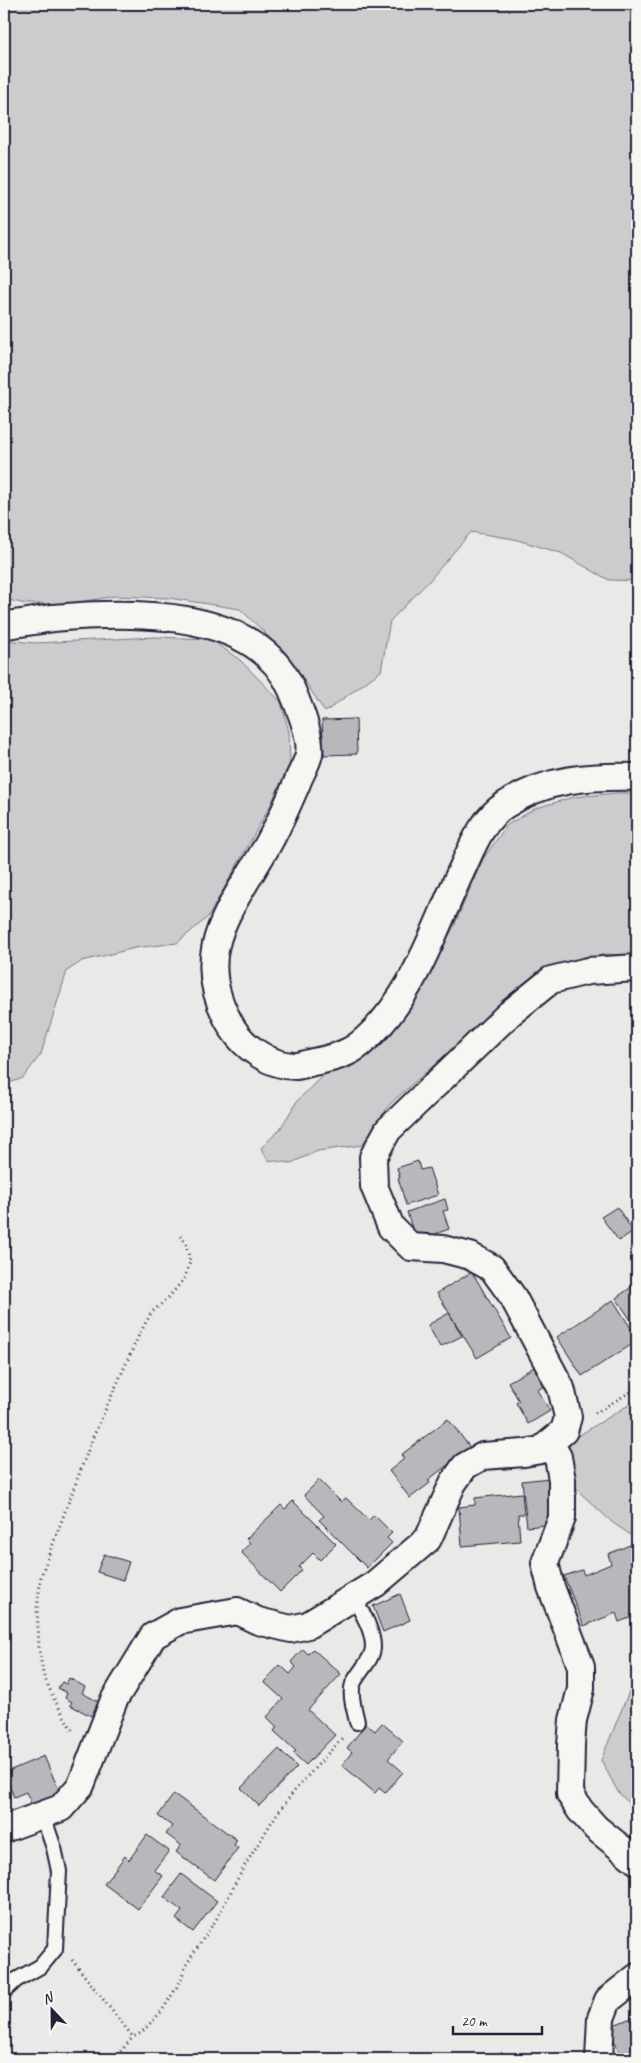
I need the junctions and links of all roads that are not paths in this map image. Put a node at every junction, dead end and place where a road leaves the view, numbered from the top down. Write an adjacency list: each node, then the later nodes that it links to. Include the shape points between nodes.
1 (4, 625): 2 (street, via 54,618 122,615 165,617 208,625 246,639 269,656 288,681 303,714 309,752 266,848 221,923 214,952 213,980 222,1011 240,1041 268,1060 294,1066 333,1059 358,1046 388,1014 415,974 479,832 502,807 539,788 575,778)
2 (637, 777)
3 (637, 968): 4 (street, via 588,971 552,980 510,1014 388,1130 373,1157 374,1186 391,1227 411,1247 470,1256 492,1268 513,1296 561,1388 568,1417)
4 (557, 1437): 5 (street, via 541,1450 483,1456 465,1466 453,1483 428,1539 375,1584); 9 (street, via 562,1518 545,1563 581,1666 573,1720 570,1794 596,1828)
5 (353, 1596): 6 (lane, via 370,1629 373,1648 353,1685); 7 (street, via 308,1625 291,1629 237,1612 180,1621 153,1636 114,1700 81,1785 61,1808)
6 (357, 1722)
7 (43, 1816): 8 (street); 11 (lane, via 60,1871 55,1949 41,1966)
8 (4, 1829)
9 (637, 1861)
10 (637, 1977): 12 (street, via 608,2000 601,2018)
11 (4, 1991)
12 (599, 2059)

